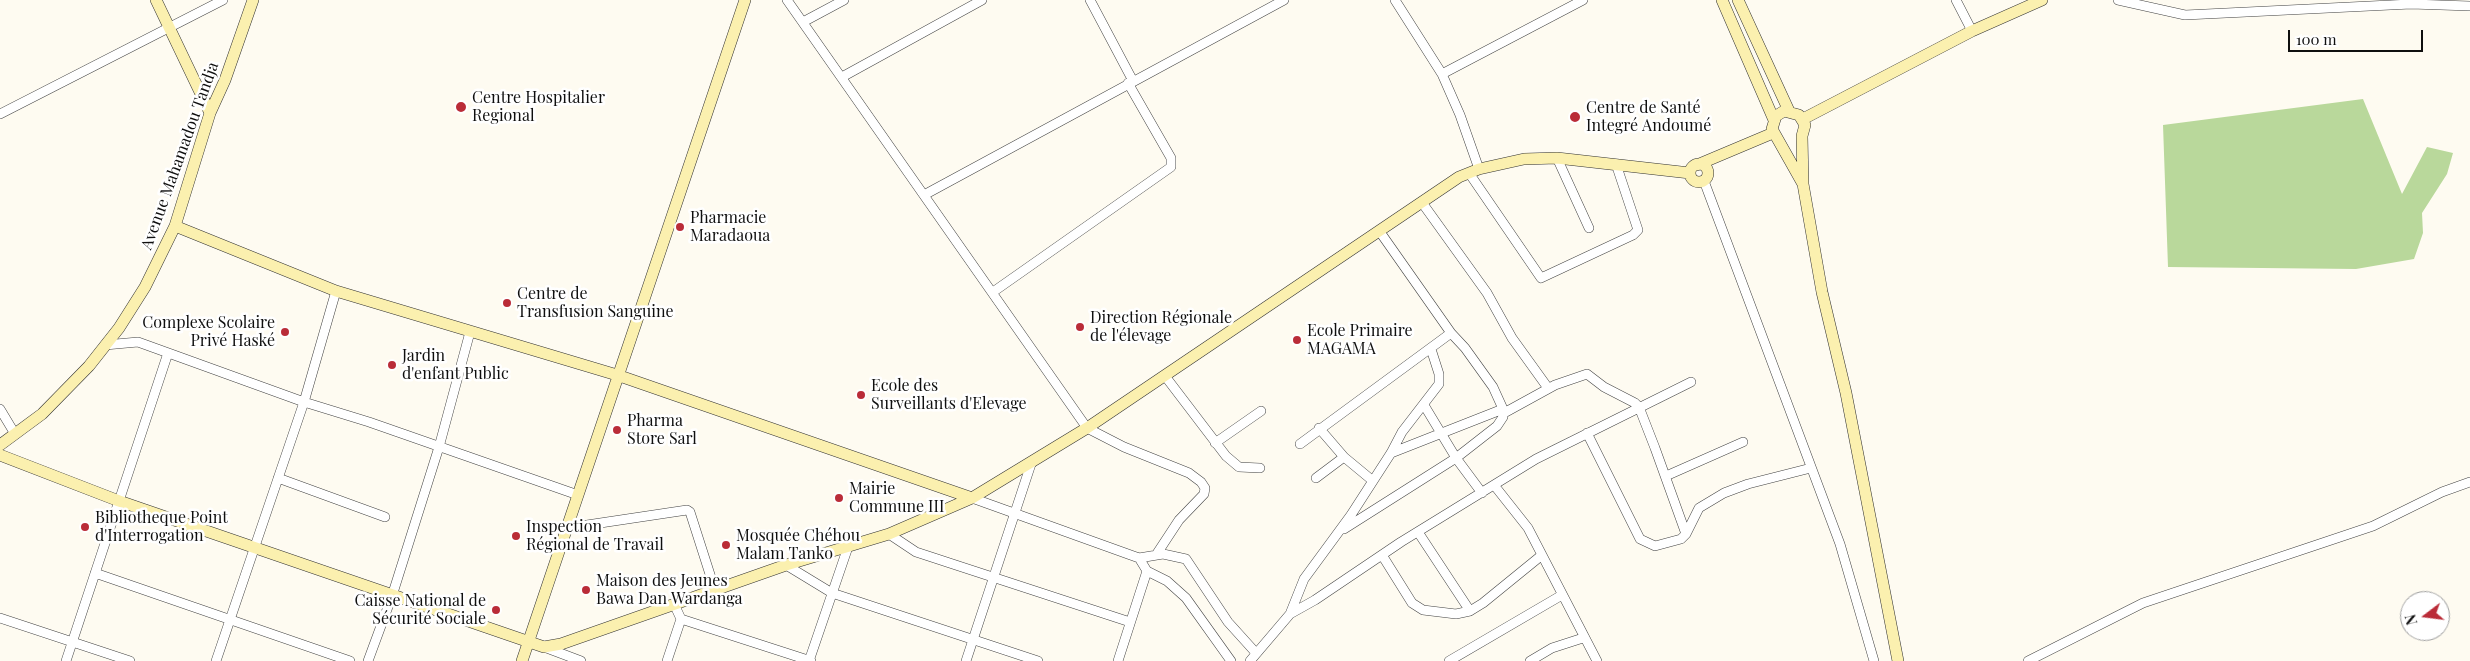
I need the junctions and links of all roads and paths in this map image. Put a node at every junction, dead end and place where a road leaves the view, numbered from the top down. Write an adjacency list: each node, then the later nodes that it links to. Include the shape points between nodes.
1 (156, 0): 20 (street)
2 (223, 0): 20 (street)
3 (253, 0): 27 (street, Avenue Mahamadou Tandja)
4 (745, 0): 51 (street)
5 (787, 0): 19 (street)
6 (844, 0): 19 (street)
7 (982, 0): 23 (street)
8 (1090, 0): 24 (street)
9 (1284, 0): 24 (street)
10 (1395, 0): 22 (street)
11 (1582, 0): 22 (street)
12 (1722, 0): 29 (street)
13 (1738, 0): 25 (street)
14 (1956, 0): 21 (street)
15 (2042, 0): 21 (street)
16 (2118, 0): 17 (street, via 2185,15)
17 (2411, 2): 18 (street)
18 (2470, 6)
19 (803, 22): 23 (street)
20 (169, 28): 26 (street); 27 (street)
21 (1972, 31): 28 (street)
22 (1442, 74): 36 (street, via 1460,116)
23 (842, 77): 39 (street)
24 (1131, 82): 39 (street); 45 (street, via 1170,158 1171,166)
25 (1789, 111): 28 (street); 29 (street, via 1780,113)
26 (0, 114)
27 (210, 114): 41 (street, Avenue Mahamadou Tandja)
28 (1803, 119): 30 (street)
29 (1774, 120): 31 (street)
30 (1802, 136): 31 (street, via 1792,143); 38 (street)
31 (1777, 137): 32 (street); 38 (street)
32 (1726, 152): 35 (street); 37 (street)
33 (1557, 158): 34 (street); 36 (street, via 1524,159); 42 (street)
34 (1616, 164): 35 (street); 36 (street, via 1638,230 1541,278)
35 (1694, 169): 37 (street, via 1696,182)
36 (1474, 171): 40 (street, via 1459,177)
37 (1706, 177): 77 (street)
38 (1803, 184): 140 (street)
39 (924, 195): 45 (street)
40 (1423, 204): 43 (street); 54 (street, via 1487,293 1512,338)
41 (175, 226): 44 (street); 48 (street, Avenue Mahamadou Tandja, via 145,287)
42 (1589, 228)
43 (1380, 232): 47 (street); 52 (street)
44 (336, 291): 46 (street); 55 (street)
45 (994, 292): 61 (street)
46 (470, 332): 51 (street); 70 (street)
47 (1451, 333): 49 (street); 60 (street, via 1493,387)
48 (105, 345): 50 (street, via 138,342); 64 (street, Avenue Mahamadou Tandja, via 42,414)
49 (1431, 349): 56 (street, via 1440,381); 62 (street)
50 (168, 354): 55 (street); 87 (street)
51 (617, 375): 85 (street); 86 (street)
52 (1164, 376): 61 (street); 67 (street)
53 (1691, 382): 57 (street)
54 (1548, 388): 57 (street, via 1587,374); 60 (street)
55 (304, 402): 70 (street); 79 (street)
56 (1424, 405): 65 (street); 71 (street, via 1402,432)
57 (1639, 407): 63 (street); 78 (street)
58 (0, 409): 64 (street)
59 (1261, 411): 67 (street)
60 (1503, 411): 65 (street); 74 (street, via 1497,426)
61 (1087, 428): 75 (street); 97 (street, via 1189,473 1205,488 1204,494 1179,520)
62 (1319, 428): 68 (street); 73 (street)
63 (1587, 433): 83 (street); 94 (street, via 1640,539 1655,546 1674,542)
64 (14, 434): 69 (street, Avenue Mahamadou Tandja)
65 (1441, 434): 71 (street); 74 (street)
66 (1743, 442): 78 (street)
67 (1215, 443): 76 (street, via 1239,467)
68 (1300, 444)
69 (0, 445)
70 (439, 447): 85 (street); 108 (street)
71 (1391, 453): 81 (street)
72 (0, 456): 87 (street)
73 (1344, 456): 80 (street); 81 (street)
74 (1456, 458): 84 (street); 91 (street)
75 (1031, 464): 86 (street); 88 (street)
76 (1260, 468)
77 (1811, 468): 94 (street, via 1748,484 1713,498 1699,508); 139 (street, via 1840,544)
78 (1666, 476): 94 (street)
79 (278, 478): 89 (street); 96 (street)
80 (1316, 478)
81 (1373, 481): 91 (street)
82 (2470, 482): 141 (street, via 2373,526 2143,603)
83 (1494, 485): 84 (street); 98 (street, via 1528,528)
84 (1482, 493): 92 (street)
85 (578, 495): 90 (street)
86 (972, 498): 88 (street); 93 (street)
87 (119, 502): 96 (street); 103 (street)
88 (1014, 514): 100 (street); 104 (street)
89 (385, 517)
90 (567, 528): 105 (street, via 687,510); 119 (street)
91 (1340, 532): 111 (street, via 1304,579)
92 (1418, 532): 99 (street); 110 (street)
93 (889, 534): 95 (street); 104 (street, via 916,552)
94 (1686, 534)
95 (848, 547): 101 (street); 106 (street)
96 (254, 548): 108 (street); 114 (street)
97 (1156, 555): 100 (street); 121 (street, via 1186,559 1228,622)
98 (1542, 555): 107 (street); 110 (street)
99 (1382, 556): 110 (street, via 1412,603 1423,610 1456,614); 111 (street)
100 (1139, 558): 102 (street)
101 (786, 565): 105 (street); 106 (street)
102 (1147, 571): 115 (street); 134 (street, via 1167,581 1186,598)
103 (95, 573): 114 (street); 118 (street)
104 (993, 579): 115 (street); 117 (street)
105 (715, 590): 109 (street)
106 (832, 593): 117 (street); 130 (street)
107 (1562, 595): 116 (street); 136 (street)
108 (392, 596): 119 (street); 126 (street)
109 (674, 604): 113 (street); 120 (street)
110 (1470, 611)
111 (1290, 614): 121 (street)
112 (0, 618): 118 (street)
113 (681, 619): 129 (street); 130 (street)
114 (230, 620): 124 (street); 125 (street)
115 (1131, 620): 133 (street)
116 (1583, 638): 137 (street, via 1552,648); 138 (street)
117 (973, 639): 131 (street); 132 (street)
118 (72, 642): 122 (street); 123 (street)
119 (528, 643): 120 (street); 127 (street)
120 (544, 647): 128 (street)
121 (1256, 653): 135 (street)
122 (66, 661)
123 (130, 661)
124 (216, 661)
125 (350, 661)
126 (368, 661)
127 (522, 661)
128 (581, 661)
129 (667, 661)
130 (810, 661)
131 (966, 661)
132 (1038, 661)
133 (1118, 661)
134 (1231, 661)
135 (1250, 661)
136 (1450, 661)
137 (1530, 661)
138 (1597, 661)
139 (1874, 661)
140 (1898, 661)
141 (2028, 661)

